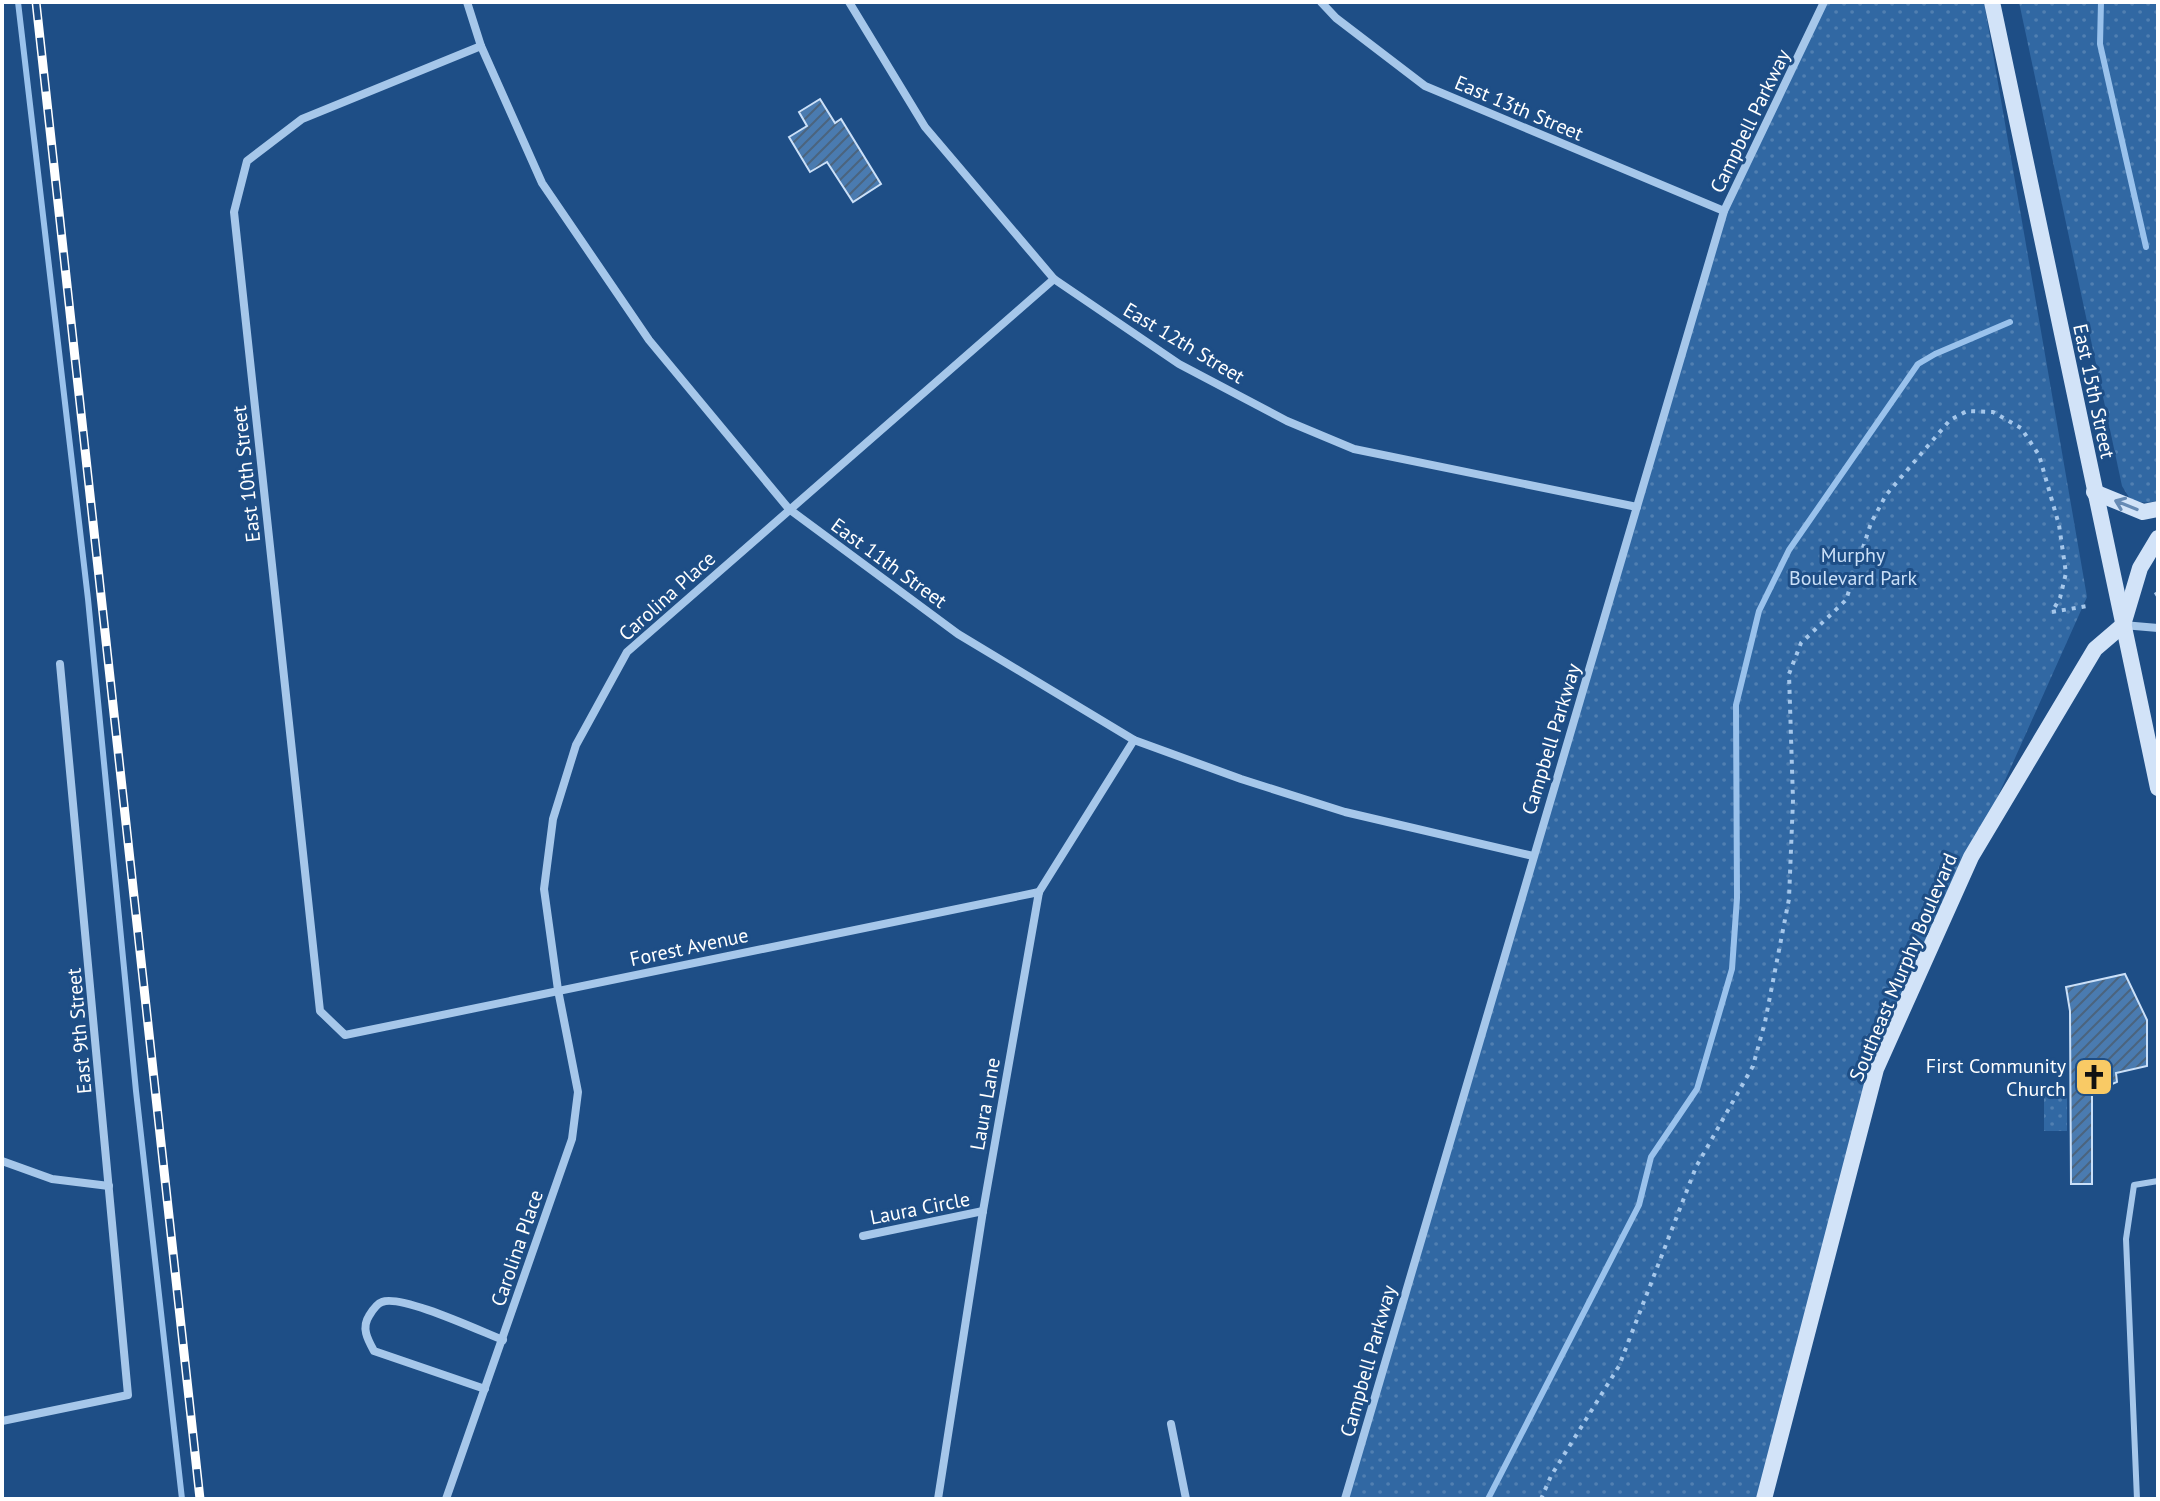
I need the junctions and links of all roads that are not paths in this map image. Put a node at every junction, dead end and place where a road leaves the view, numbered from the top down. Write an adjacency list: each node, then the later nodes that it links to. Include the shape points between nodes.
1 (467, 2): 6 (street, East 11th Street)
2 (849, 2): 8 (street, East 12th Street, via 925,127)
3 (1321, 2): 7 (street, East 13th Street, via 1425,86)
4 (1824, 2): 7 (street, Campbell Parkway)
5 (1992, 2): 9 (street, East 15th Street)
6 (481, 46): 11 (street, East 11th Street, via 542,183 649,340); 22 (street, East 10th Street, via 302,119 247,161 234,212 320,1011)
7 (1724, 211): 10 (street, Campbell Parkway)
8 (1054, 279): 10 (street, East 12th Street, via 1179,364 1287,421 1354,449); 11 (street, Carolina Place)
9 (2094, 492): 12 (street, one-way to 9, via 2143,512); 14 (street, East 15th Street)
10 (1637, 507): 19 (street, Campbell Parkway)
11 (789, 509): 17 (street, East 11th Street, via 958,634); 21 (street, Carolina Place, via 627,652 576,745 553,819 544,889)
12 (2158, 509)
13 (2158, 538): 14 (street, via 2140,568)
14 (2123, 625): 15 (street); 18 (street, East 15th Street); 36 (street, Southeast Murphy Boulevard, via 2095,649 1971,857 1876,1069)
15 (2158, 628)
16 (60, 664): 25 (street, East 9th Street)
17 (1134, 740): 19 (street, East 11th Street, via 1345,812); 20 (street, Laura Lane)
18 (2158, 788)
19 (1533, 856): 35 (street, Campbell Parkway)
20 (1039, 892): 21 (street, Forest Avenue); 26 (street, Laura Lane)
21 (558, 990): 22 (street, Forest Avenue); 28 (street, Carolina Place, via 578,1092 572,1139)
22 (345, 1035)
23 (2, 1161): 25 (street, via 52,1179)
24 (2158, 1181): 37 (lane, via 2134,1185 2126,1239)
25 (109, 1186): 30 (street, East 9th Street, via 128,1395)
26 (983, 1211): 27 (street, Laura Circle); 33 (street, Laura Lane)
27 (863, 1236)
28 (503, 1340): 29 (street, Carolina Place); 29 (street, Carolina Place, via 407,1303 383,1301 365,1321 374,1351)
29 (485, 1389): 32 (street, Carolina Place)
30 (2, 1421)
31 (1171, 1424): 34 (street)
32 (446, 1499)
33 (938, 1499)
34 (1186, 1499)
35 (1345, 1499)
36 (1764, 1499)
37 (2137, 1499)

